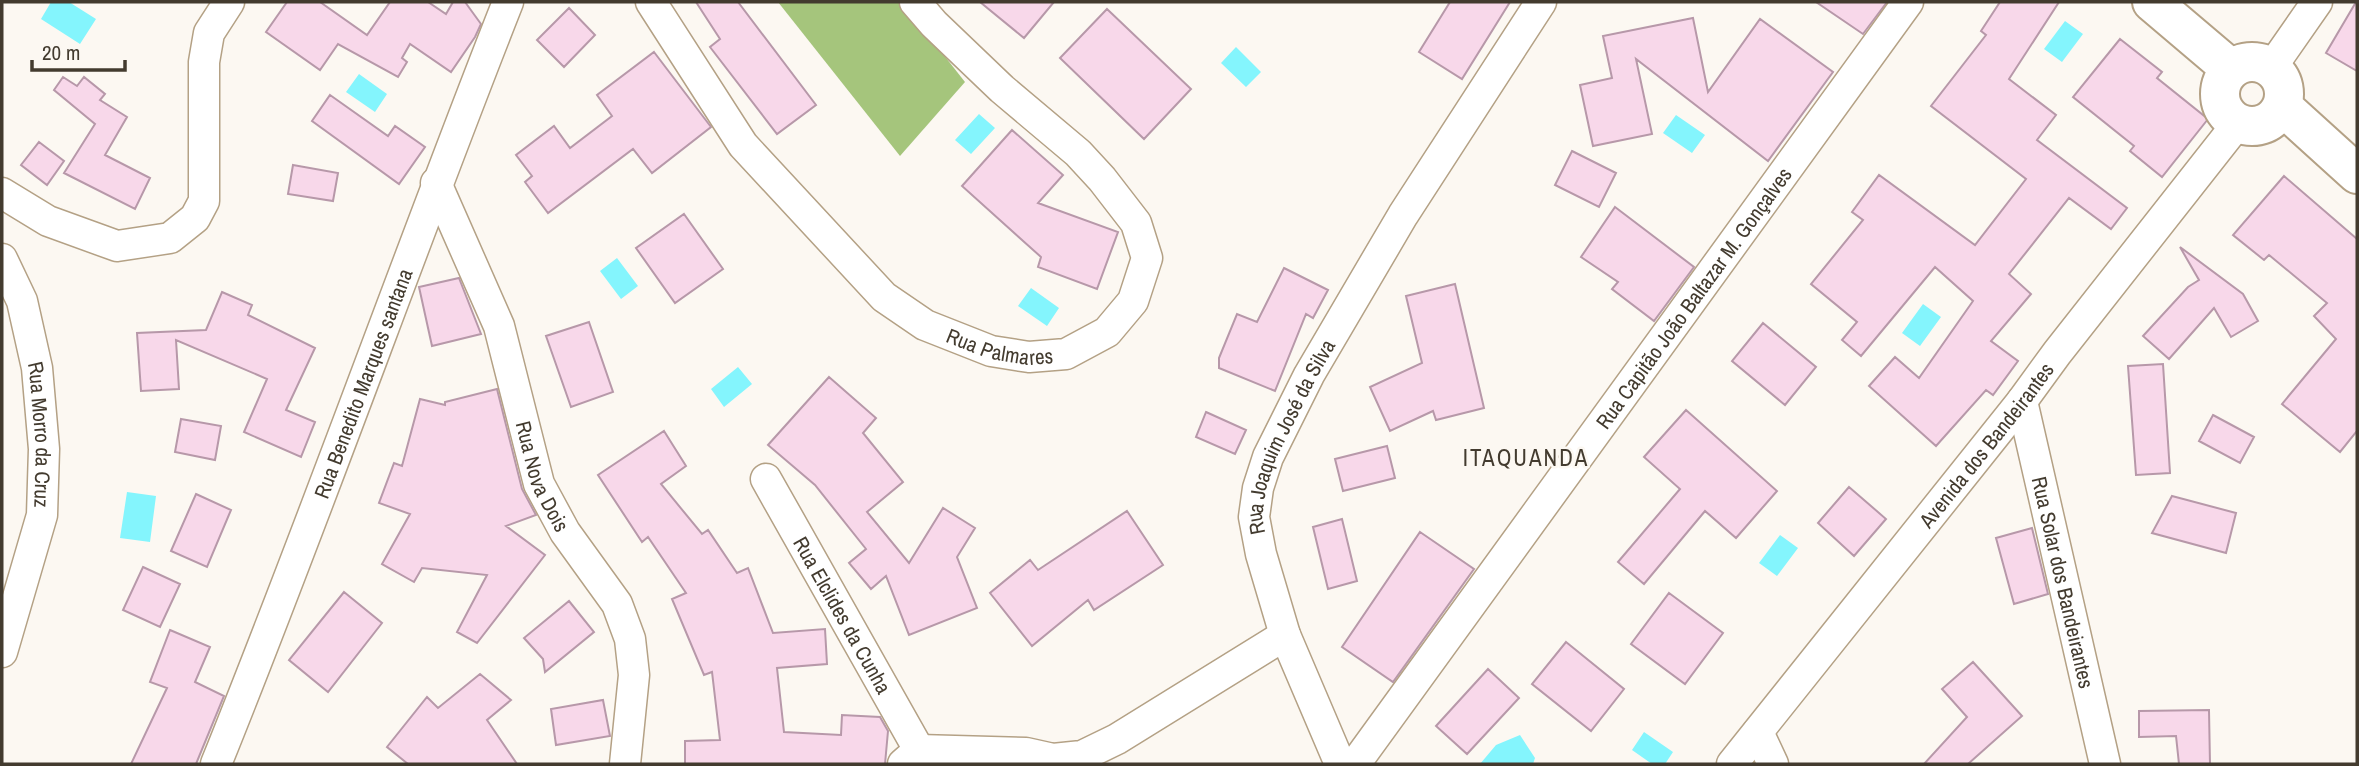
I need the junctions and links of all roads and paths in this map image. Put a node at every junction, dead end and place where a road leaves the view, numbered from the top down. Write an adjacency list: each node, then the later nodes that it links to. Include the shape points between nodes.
1 (229, 2): 15 (street, via 209,33 204,62 204,201 195,218 170,238 117,246 48,221)
2 (508, 2): 14 (street, Rua Benedito Marques santana)
3 (651, 2): 4 (street, Rua Palmares, via 743,145 884,297 925,325 991,351 1028,357 1066,354 1107,332 1133,301 1147,258 1136,223 1079,153 1002,89)
4 (915, 2)
5 (1541, 2): 19 (street, Rua Joaquim José da Silva, via 1403,215 1309,375 1268,457 1254,517)
6 (1908, 2): 26 (street, Rua Capitão João Baltazar M. Gonçalves)
7 (2152, 2): 10 (main road)
8 (2317, 2): 9 (street)
9 (2271, 68): 10 (main road, via 2251,62); 11 (main road, via 2283,85)
10 (2231, 69): 12 (main road, via 2220,98)
11 (2282, 106): 12 (main road, via 2268,122); 13 (main road)
12 (2238, 123): 17 (street, Avenida dos Bandeirantes)
13 (2357, 174)
14 (436, 183): 23 (street, Rua Benedito Marques santana); 24 (street, Rua Nova Dois, via 499,326 539,484 565,532 617,604 630,639 634,675)
15 (2, 193)
16 (2, 259): 20 (street, Rua Morro da Cruz, via 22,301 37,368 44,449 42,515)
17 (2022, 401): 21 (street, Avenida dos Bandeirantes); 29 (street, Rua Solar dos Bandeirantes)
18 (766, 479): 22 (street, Rua Elclides da Cunha)
19 (1285, 635): 22 (street, via 1117,740 1082,756); 25 (street, Rua Joaquim José da Silva)
20 (2, 652)
21 (1758, 732): 27 (street, Avenida dos Bandeirantes); 28 (street)
22 (911, 757)
23 (216, 764)
24 (625, 764)
25 (1340, 764)
26 (1355, 764)
27 (1732, 764)
28 (1773, 764)
29 (2105, 764)

